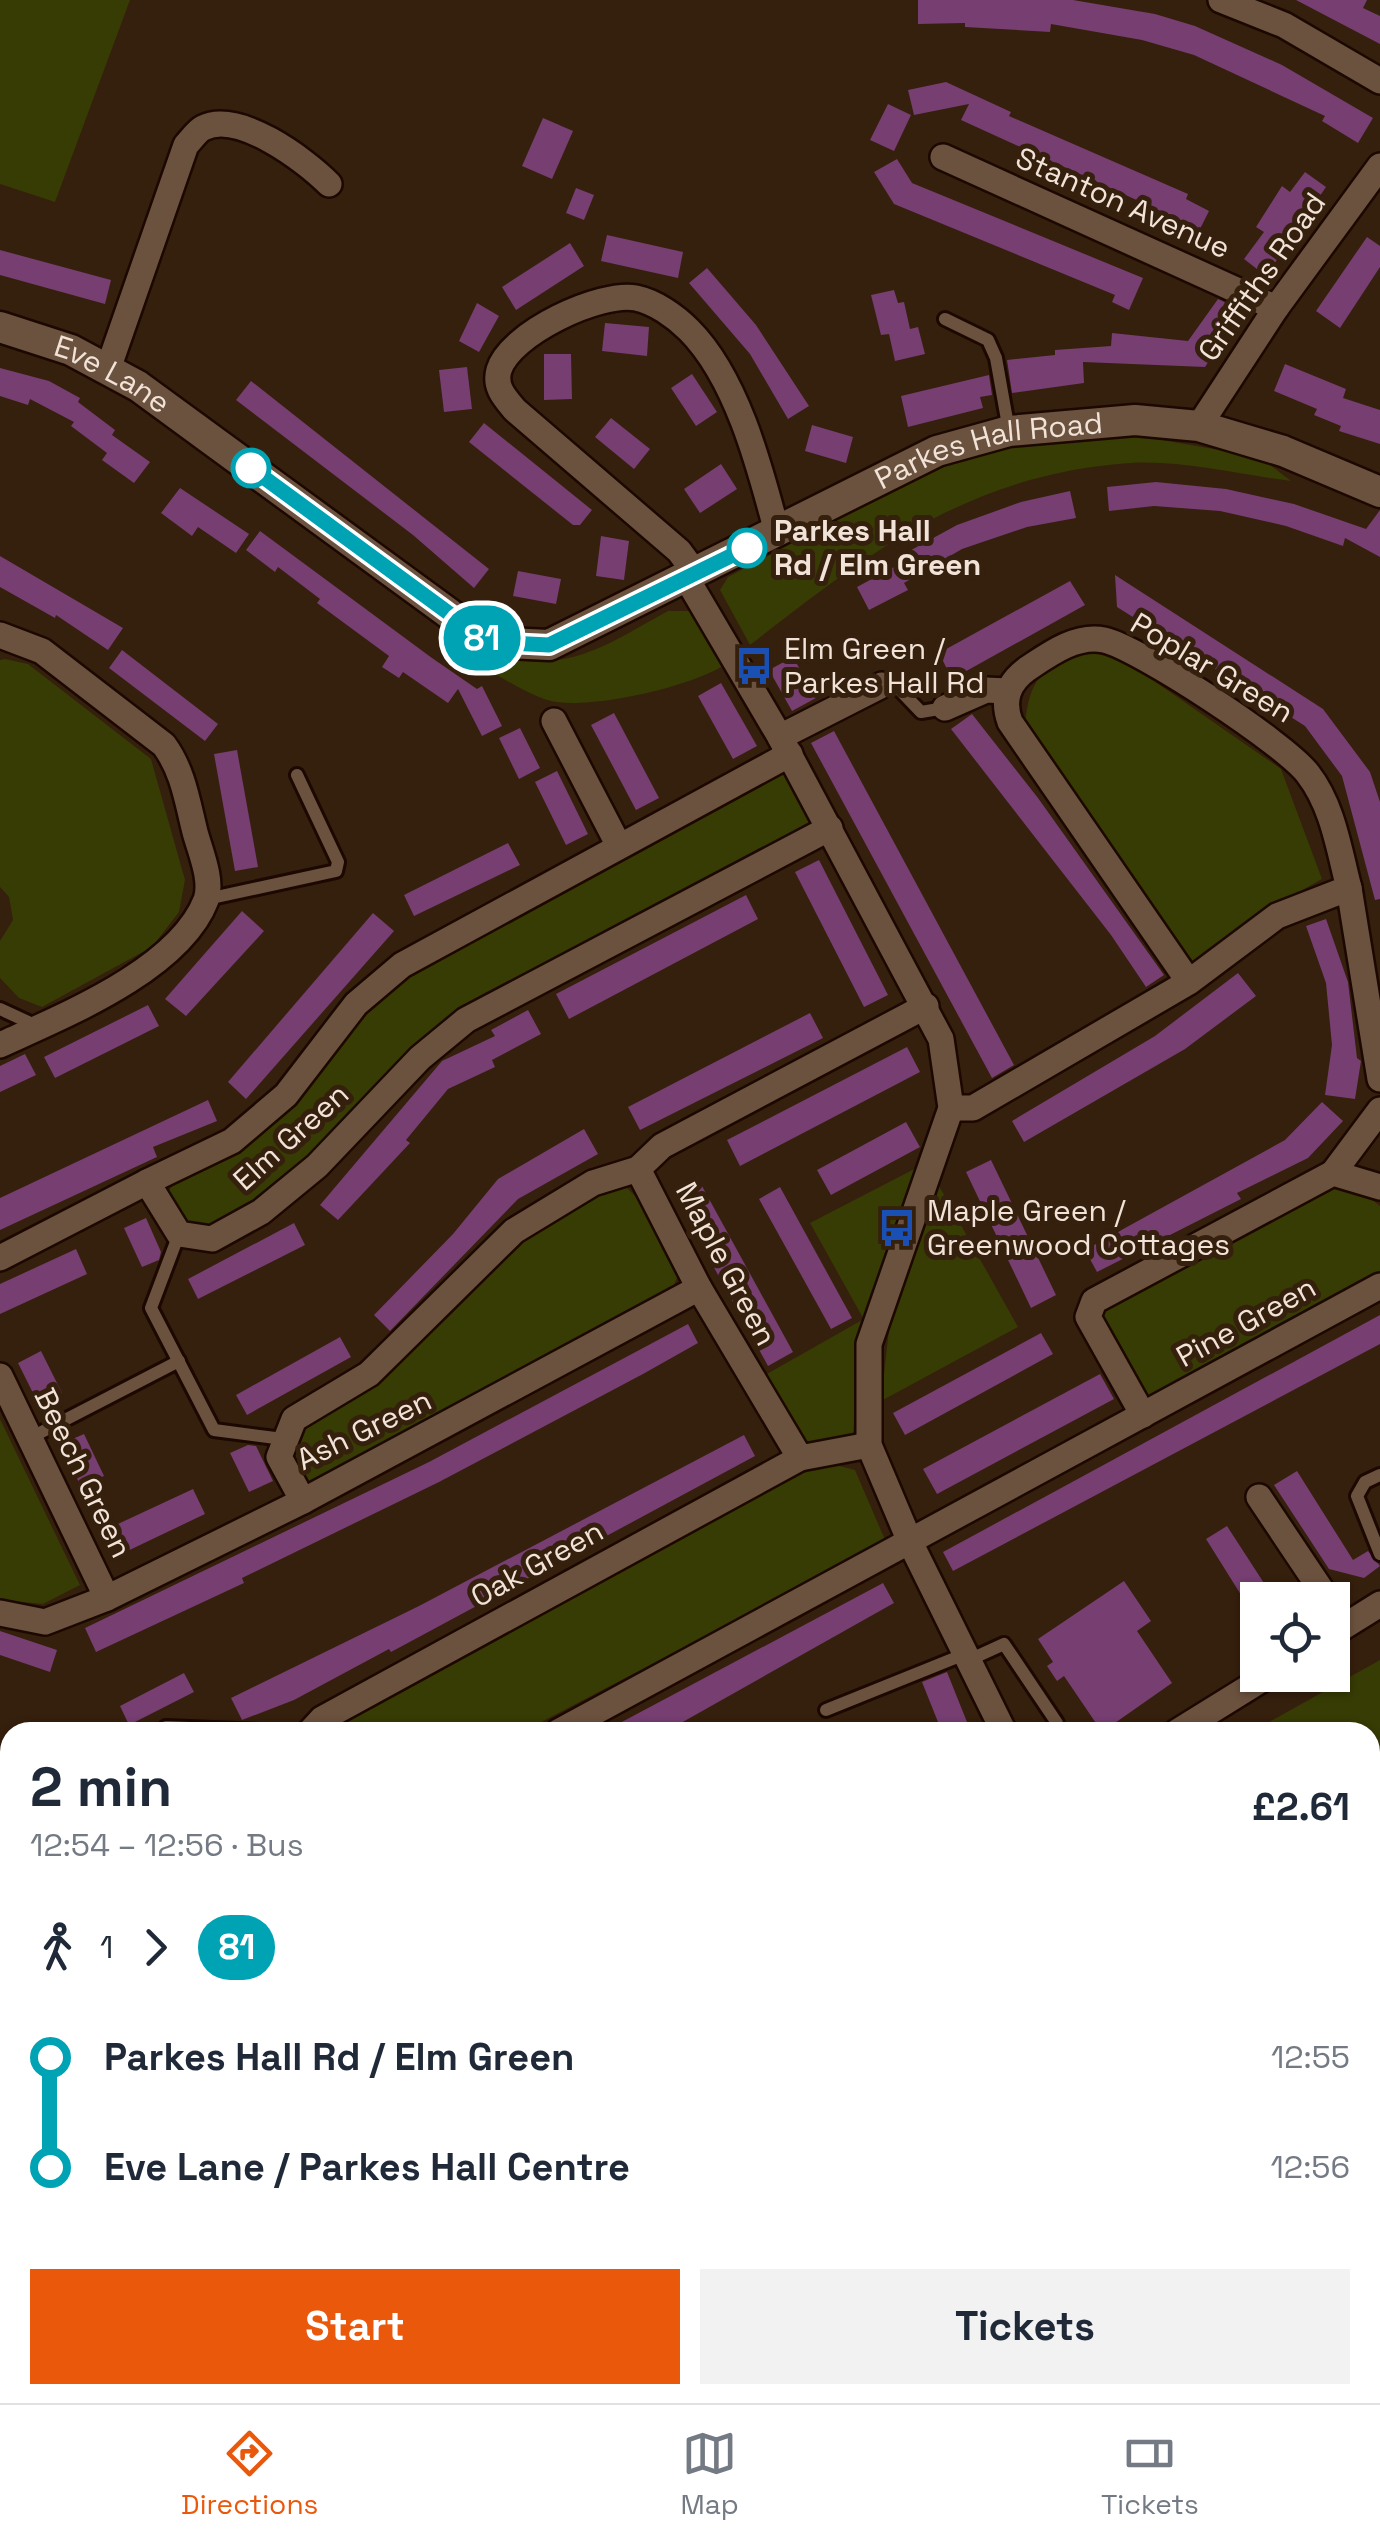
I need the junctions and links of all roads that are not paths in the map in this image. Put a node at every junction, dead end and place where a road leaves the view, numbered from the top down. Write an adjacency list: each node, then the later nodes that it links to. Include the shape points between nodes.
1 (1221, 0): 2 (street, via 1284,25)
2 (1380, 82)
3 (943, 157): 6 (street, Stanton Avenue)
4 (1380, 166): 6 (street, Griffiths Road)
5 (329, 184): 9 (street, via 296,152 226,124 202,128 186,144)
6 (1276, 308): 10 (street, Griffiths Road)
7 (945, 319): 11 (lane, via 988,340)
8 (0, 327): 9 (street, Eve Lane)
9 (108, 369): 12 (street, Eve Lane)
10 (1199, 426): 11 (street, Parkes Hall Road, via 1135,420); 13 (street, Parkes Hall Road, via 1283,451)
11 (1008, 431): 14 (street, Parkes Hall Road, via 937,451)
12 (212, 440): 15 (street, Parkes Hall Road, via 488,642 549,645)
13 (1380, 492)
14 (778, 532): 15 (street, Parkes Hall Road); 15 (street, via 750,432 691,332 637,298 612,298 551,322 507,354 498,371 499,391 679,551)
15 (692, 576): 21 (street)
16 (1, 633): 26 (street, via 42,651 164,746 179,765)
17 (882, 685): 19 (lane, via 894,685 921,712); 21 (street, Elm Green)
18 (1007, 691): 19 (street, via 986,690); 25 (street, Poplar Green, via 1055,650 1088,640 1142,658 1292,755 1325,800); 27 (street, via 1010,722)
19 (945, 708)
20 (554, 721): 24 (street)
21 (785, 745): 23 (street); 24 (street, Elm Green)
22 (297, 775): 26 (lane, via 338,862 336,871)
23 (830, 828): 28 (street); 39 (street, Elm Green, via 466,1020 260,1212 212,1240)
24 (619, 846): 37 (street, Elm Green, via 402,965 356,1004 286,1095 232,1141)
25 (1349, 888): 27 (street, via 1277,916); 32 (street)
26 (206, 899): 30 (street, via 139,975)
27 (1189, 982): 33 (street, via 973,1108)
28 (926, 1006): 33 (street, via 948,1067); 35 (street, Maple Green, via 662,1146)
29 (0, 1009): 30 (lane)
30 (39, 1027): 31 (street)
31 (0, 1045)
32 (1380, 1079)
33 (951, 1108): 48 (street, via 869,1344)
34 (1380, 1110): 36 (street)
35 (638, 1169): 42 (street, Maple Green); 47 (street, Ash Green, via 593,1183 514,1231 369,1374 294,1419)
36 (1333, 1173): 38 (street); 45 (street, via 1094,1301 1088,1317)
37 (147, 1182): 39 (street); 40 (street)
38 (1380, 1187)
39 (179, 1234): 43 (lane, via 151,1308)
40 (0, 1258)
41 (1380, 1286): 45 (street, Pine Green)
42 (699, 1288): 49 (street, Maple Green); 52 (street, Ash Green)
43 (179, 1361): 46 (lane); 47 (lane, via 214,1430)
44 (0, 1376): 46 (street, Beech Green)
45 (1143, 1416): 53 (street, Pine Green)
46 (30, 1438): 56 (street, Beech Green)
47 (282, 1439): 52 (street, Ash Green, via 279,1457)
48 (870, 1445): 49 (street); 53 (street)
49 (800, 1458): 63 (street, Oak Green)
50 (1380, 1475): 54 (lane, via 1357,1496)
51 (1259, 1497): 55 (street)
52 (304, 1501): 56 (street, Beech Green)
53 (911, 1544): 60 (street); 64 (street)
54 (1380, 1554)
55 (1316, 1582)
56 (107, 1598): 58 (street, Beech Green, via 44,1622)
57 (1380, 1604): 59 (street)
58 (0, 1613)
59 (1350, 1617)
60 (967, 1657): 62 (lane); 65 (street); 66 (lane, via 1004,1644)
61 (1242, 1692): 67 (street)
62 (826, 1710)
63 (319, 1722)
64 (577, 1722)
65 (999, 1722)
66 (1056, 1722)
67 (1193, 1722)

